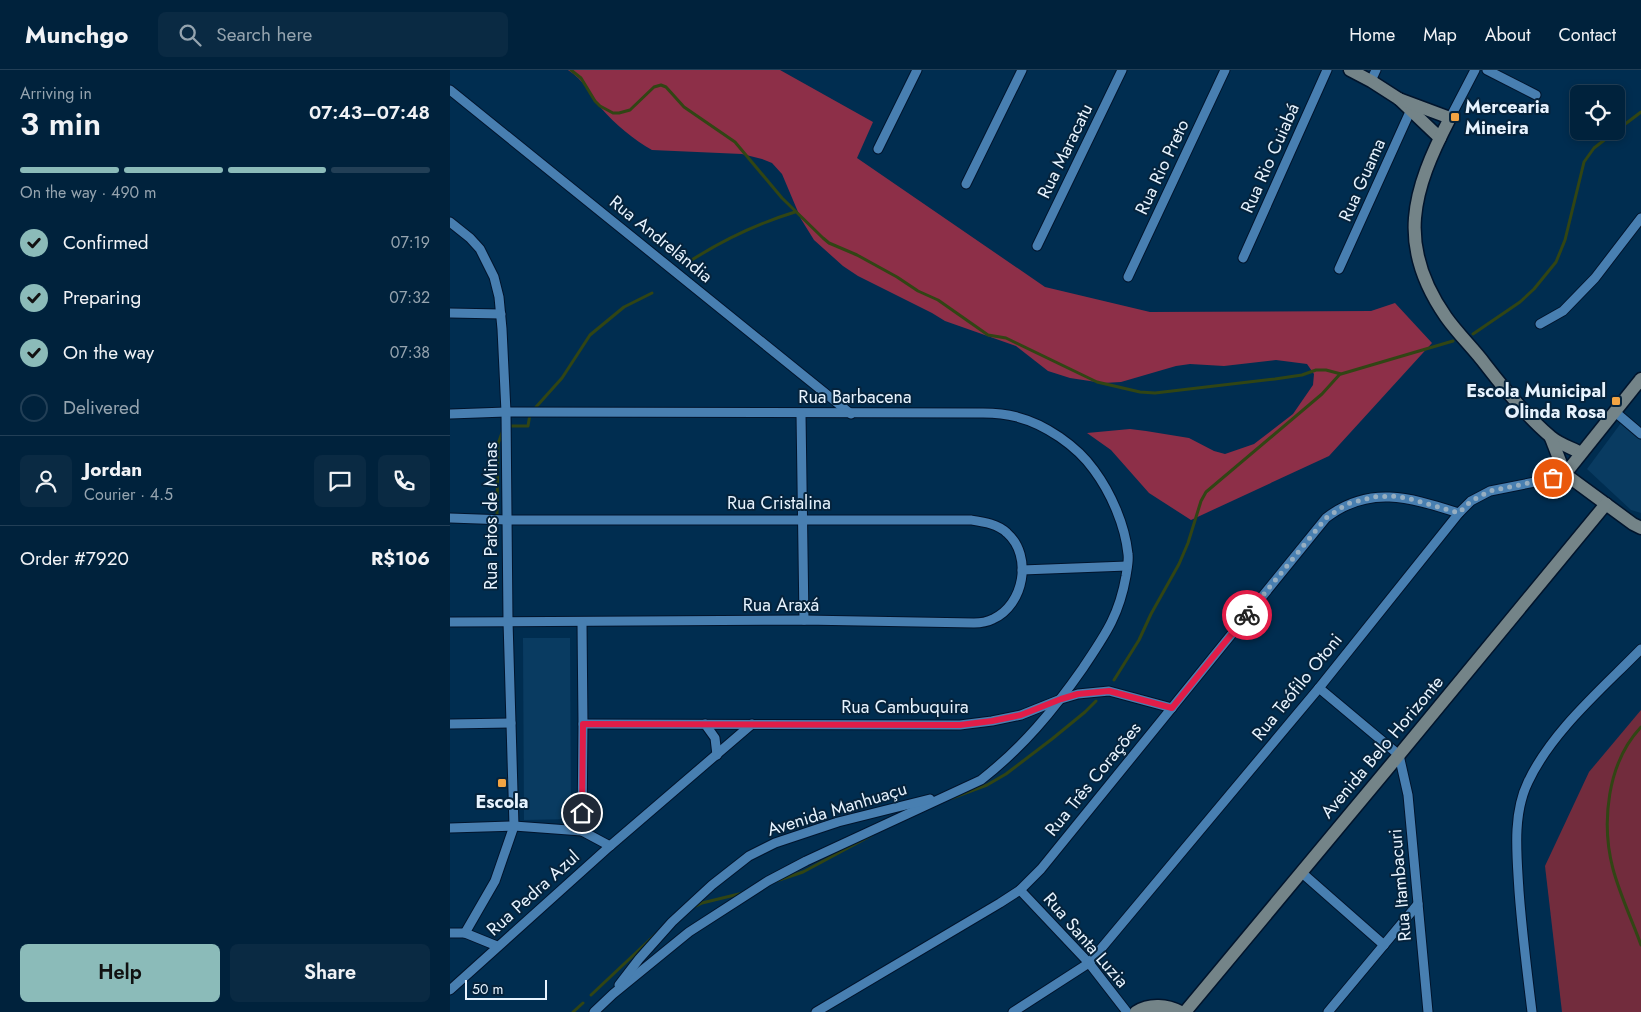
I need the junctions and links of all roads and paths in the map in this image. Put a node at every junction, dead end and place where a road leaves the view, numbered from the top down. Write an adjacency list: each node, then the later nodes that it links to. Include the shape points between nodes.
1 (917, 70): 15 (street)
2 (1022, 70): 16 (street)
3 (1122, 70): 19 (street, Rua Maracatu)
4 (1225, 70): 22 (street, Rua Rio Preto)
5 (1327, 70): 20 (street, Rua Rio Cuiabá)
6 (1350, 70): 9 (street)
7 (1474, 70): 13 (street)
8 (1487, 70): 11 (street)
9 (1374, 76): 12 (street)
10 (450, 90): 31 (street, Rua Andrelândia)
11 (1536, 95)
12 (1412, 108): 13 (street); 14 (street); 21 (street, Rua Guama)
13 (1450, 118): 14 (street)
14 (1440, 138): 33 (street, via 1421,182 1417,201 1415,244 1424,279 1446,317 1504,388)
15 (878, 149)
16 (966, 184)
17 (1641, 218): 25 (street, via 1595,278 1563,311)
18 (450, 222): 24 (street, Rua Patos de Minas, via 470,238 488,263)
19 (1037, 246)
20 (1243, 258)
21 (1339, 269)
22 (1128, 277)
23 (450, 314): 24 (street)
24 (501, 314): 28 (street, Rua Patos de Minas)
25 (1540, 324)
26 (1641, 379): 27 (street)
27 (1614, 411): 32 (street); 34 (street)
28 (506, 412): 29 (street, Rua Barbacena); 30 (street, Rua Barbacena); 41 (street, Rua Patos de Minas)
29 (450, 414)
30 (802, 414): 31 (street, Rua Barbacena); 40 (street)
31 (851, 414): 43 (street, Rua Barbacena, via 1001,414 1029,421 1047,430 1087,460 1102,480 1119,517)
32 (1641, 434)
33 (1552, 438): 34 (street); 35 (street)
34 (1581, 453): 35 (street); 36 (street, via 1578,471)
35 (1565, 474): 36 (street); 38 (street, Rua Teófilo Otoni, via 1490,491 1471,501)
36 (1584, 488): 37 (street)
37 (1606, 504): 42 (street); 59 (street, Avenida Belo Horizonte)
38 (1459, 513): 50 (street, Rua Teófilo Otoni); 52 (street, Rua Três Corações, via 1392,496 1357,501 1336,510 1326,518)
39 (450, 518): 41 (street, Rua Cristalina)
40 (802, 519): 41 (street, Rua Cristalina); 44 (street, Rua Cristalina, via 985,522 1007,532 1015,541); 45 (street)
41 (507, 520): 47 (street, Rua Patos de Minas)
42 (1637, 526)
43 (1128, 566): 44 (street); 51 (street, via 1124,591 1109,630)
44 (1022, 570): 45 (street, Rua Araxá, via 1015,599 994,619 984,622)
45 (804, 620): 48 (street, Rua Araxá)
46 (450, 622): 47 (street, Rua Araxá)
47 (508, 622): 48 (street, Rua Araxá); 53 (street, Rua Patos de Minas)
48 (582, 623): 55 (street)
49 (1641, 650): 84 (street, via 1552,743 1522,798 1517,858)
50 (1320, 688): 59 (street); 72 (street, Rua Teófilo Otoni)
51 (1061, 699): 52 (street, via 1109,691); 57 (street, Rua Cambuquira, via 1021,715 960,725); 60 (street, Avenida Manhuaçu, via 1038,729 1005,762 981,780)
52 (1172, 708): 66 (street, Rua Três Corações)
53 (511, 723): 54 (street); 61 (street, Rua Patos de Minas)
54 (450, 724)
55 (583, 724): 56 (street, Rua Cambuquira); 63 (street)
56 (705, 724): 57 (street, Rua Cambuquira); 58 (street, via 715,738)
57 (752, 724): 58 (street, Rua Pedra Azul)
58 (717, 755): 64 (street, Rua Pedra Azul)
59 (1399, 755): 65 (street, Avenida Belo Horizonte); 67 (street, Rua Itambacuri, via 1408,795)
60 (949, 794): 74 (street, Avenida Manhuaçu, via 768,881 689,932); 74 (street, Avenida Manhuaçu, via 838,822 775,843 749,856 672,922)
61 (514, 826): 62 (street); 63 (street); 69 (street, via 494,881)
62 (450, 828)
63 (582, 830): 64 (street)
64 (610, 846): 71 (street, Rua Pedra Azul)
65 (1301, 872): 70 (street); 81 (street, Avenida Belo Horizonte)
66 (1020, 890): 72 (street, Rua Santa Luzia); 76 (street, Rua Três Corações)
67 (1418, 904): 70 (street); 83 (street, Rua Itambacuri)
68 (450, 933): 69 (street)
69 (465, 933): 71 (street)
70 (1384, 945): 82 (street)
71 (497, 946): 73 (street, Rua Pedra Azul)
72 (1088, 963): 77 (street, Rua Teófilo Otoni); 78 (street, Rua Santa Luzia)
73 (450, 990)
74 (613, 994): 75 (street, Avenida Manhuaçu)
75 (594, 1012)
76 (816, 1012)
77 (1013, 1012)
78 (1127, 1012)
79 (1136, 1012): 80 (street, via 1162,1006)
80 (1181, 1012)
81 (1185, 1012)
82 (1328, 1012)
83 (1428, 1012)
84 (1532, 1012)

